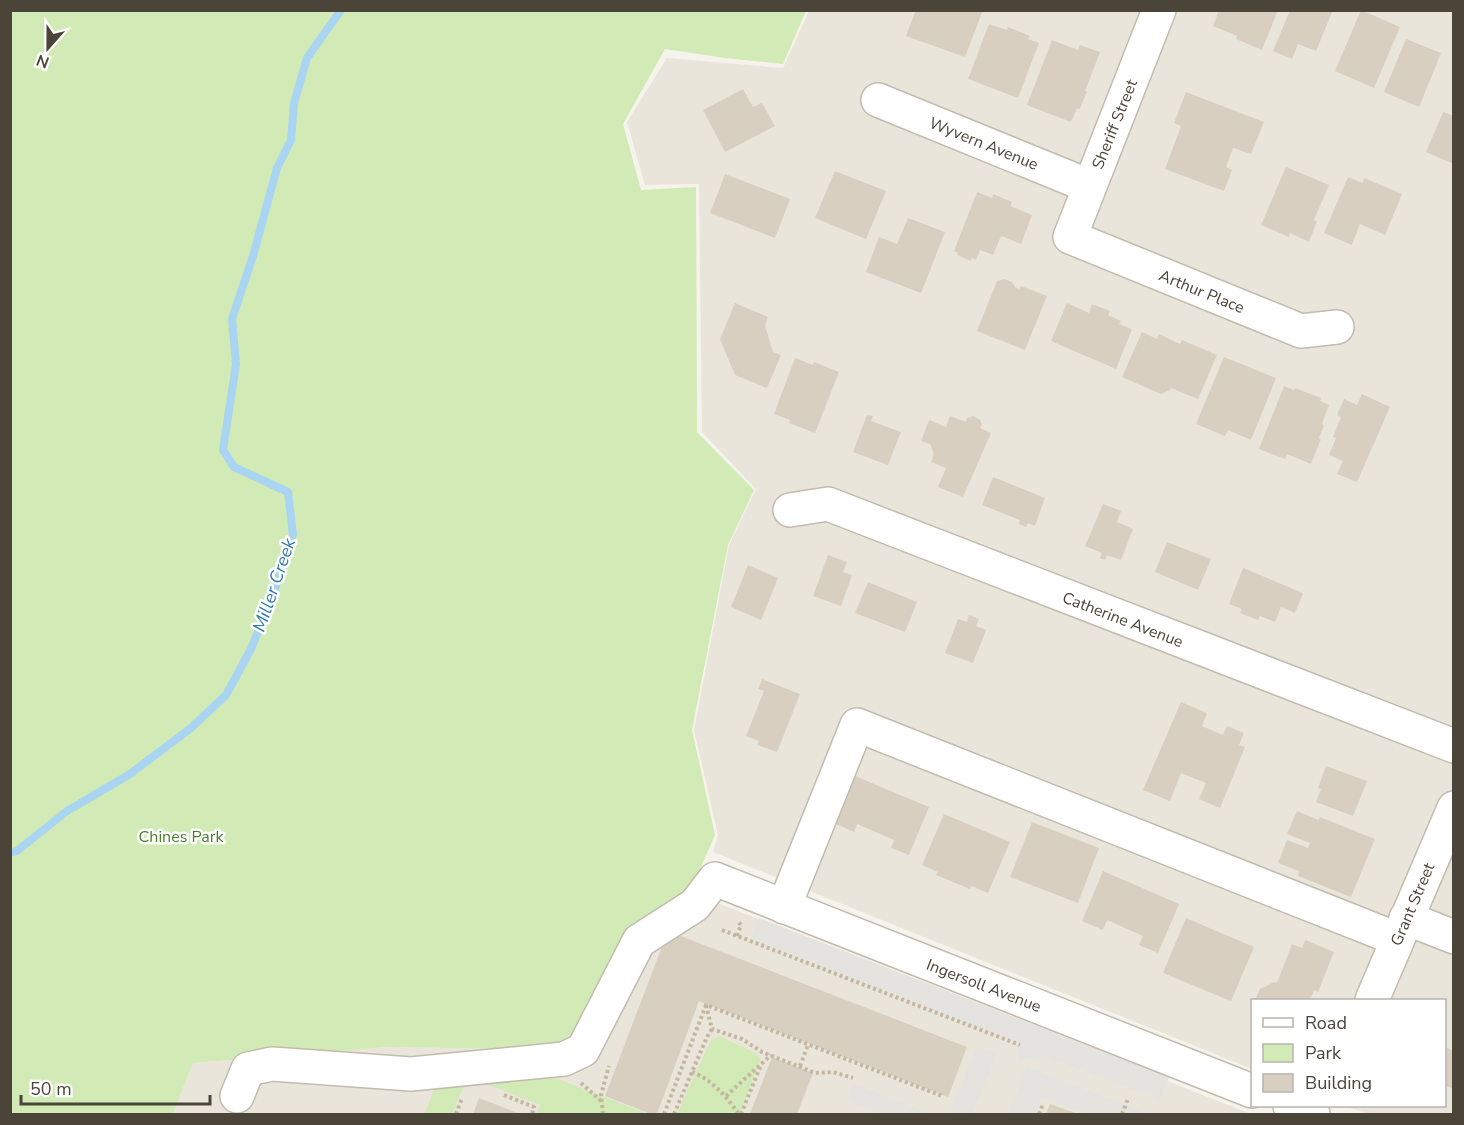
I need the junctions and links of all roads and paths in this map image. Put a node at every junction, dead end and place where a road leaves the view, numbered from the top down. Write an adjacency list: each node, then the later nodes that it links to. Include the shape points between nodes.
1 (1159, 10): 3 (street, Sheriff Street)
2 (878, 100): 3 (street, Wyvern Avenue)
3 (1089, 186): 4 (street, Sheriff Street)
4 (1070, 237): 5 (street, Arthur Place, via 1301,331)
5 (1337, 327)
6 (790, 510): 7 (street, Catherine Avenue, via 828,504)
7 (1454, 746)
8 (1454, 808): 11 (street, Grant Street)
9 (784, 907): 11 (street, via 857,725); 26 (street, Ingersoll Avenue); 27 (street, Ingersoll Avenue, via 716,879 695,905 639,941 583,1050 564,1059 411,1074 272,1064 248,1069)
10 (736, 919): 13 (path, via 741,925)
11 (1402, 929): 14 (street); 15 (street, Grant Street)
12 (722, 930): 13 (path)
13 (737, 936): 19 (path)
14 (1454, 938)
15 (1372, 999)
16 (706, 1005): 17 (path); 18 (path); 34 (path)
17 (712, 1029): 20 (path); 23 (path)
18 (808, 1044): 22 (path); 29 (path)
19 (1020, 1046)
20 (771, 1055): 21 (path); 22 (path)
21 (762, 1064): 28 (path); 36 (path)
22 (800, 1066): 24 (path)
23 (692, 1072): 28 (path); 35 (path)
24 (853, 1078)
25 (602, 1085): 33 (path)
26 (1251, 1091)
27 (237, 1096)
28 (726, 1096): 36 (path)
29 (942, 1096)
30 (1128, 1099): 38 (path)
31 (1043, 1104): 37 (path)
32 (1293, 1107): 39 (street)
33 (603, 1114)
34 (664, 1114)
35 (674, 1114)
36 (740, 1114)
37 (1039, 1114)
38 (1122, 1114)
39 (1313, 1114)

